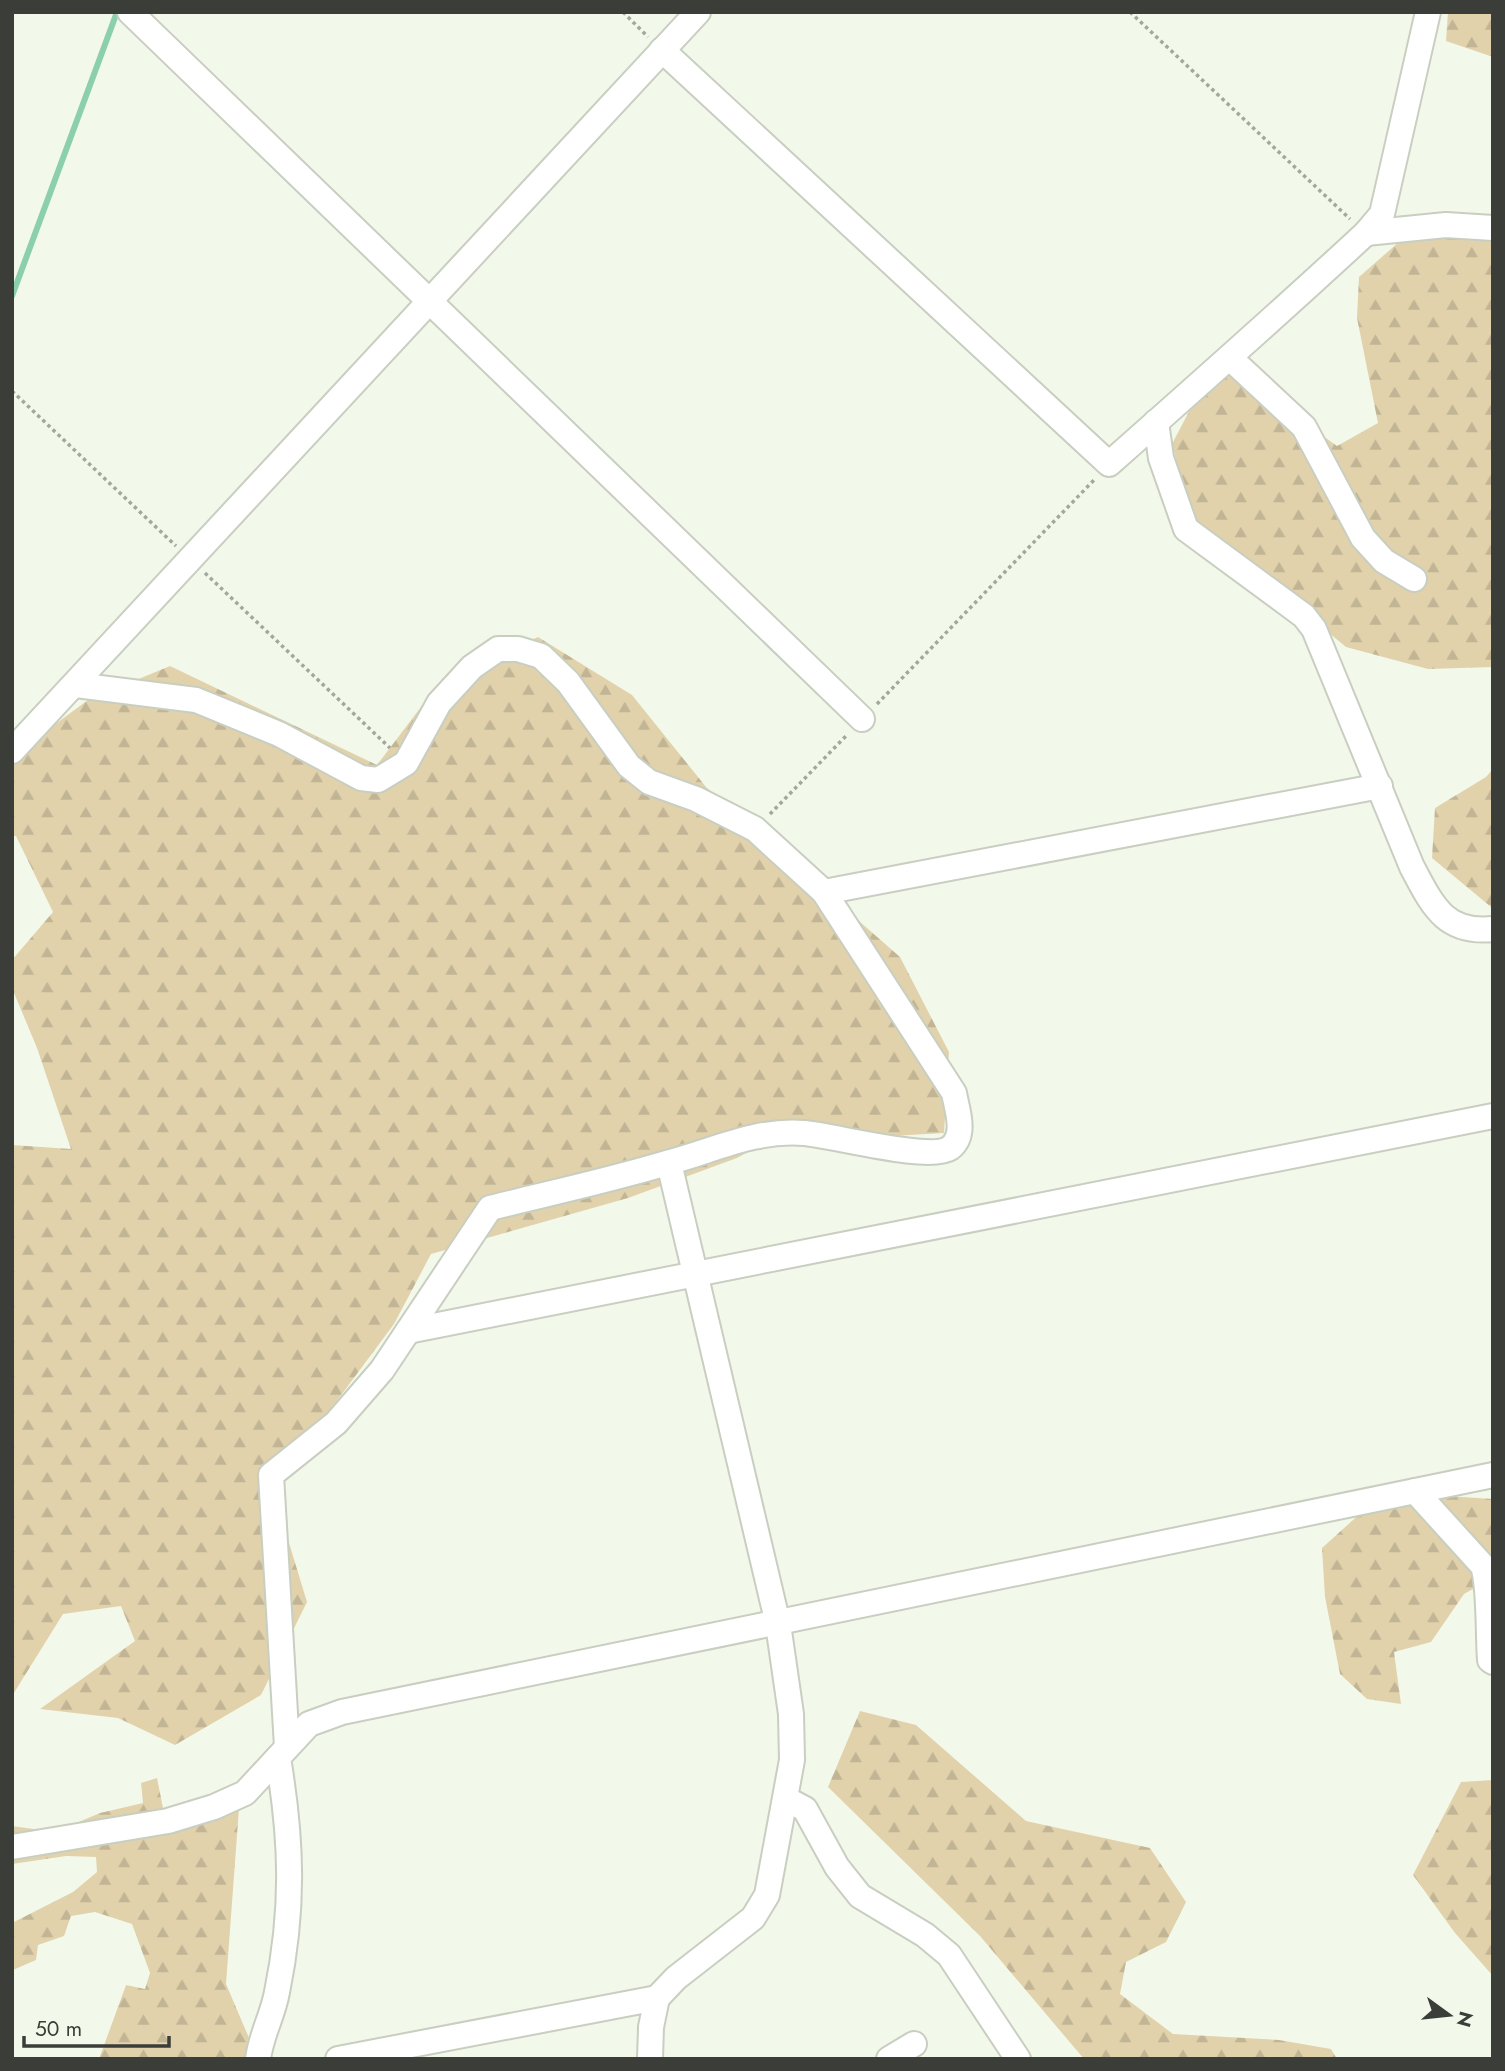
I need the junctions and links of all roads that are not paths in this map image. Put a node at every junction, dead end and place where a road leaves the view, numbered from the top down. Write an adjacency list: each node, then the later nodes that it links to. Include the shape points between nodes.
1 (698, 12): 4 (street)
2 (1428, 12): 6 (street, via 1382,214)
3 (130, 13): 7 (street)
4 (663, 50): 7 (street); 9 (street, via 1109,464)
5 (1493, 228): 6 (street, via 1446,225)
6 (1366, 233): 8 (street)
7 (429, 301): 11 (street); 12 (street)
8 (1231, 359): 9 (street); 10 (street, via 1304,427 1363,538 1384,561)
9 (1156, 422): 14 (street, via 1161,458 1186,529 1304,616 1314,629)
10 (1414, 579)
11 (76, 685): 13 (street); 15 (street, via 196,700 279,734 361,778 378,780 407,764 439,703 472,667 498,649 518,649 541,656 568,682 629,766 649,782 696,799 755,829)
12 (862, 719)
13 (12, 751)
14 (1380, 786): 15 (street); 16 (street, via 1431,903 1461,928)
15 (824, 892): 18 (street, via 954,1093 960,1124 957,1139 948,1149 925,1153 804,1133 762,1133)
16 (1493, 929)
17 (1493, 1116): 19 (street)
18 (669, 1163): 19 (street); 20 (street, via 490,1208)
19 (696, 1274): 20 (street); 23 (street)
20 (408, 1331): 25 (street, via 382,1370 336,1423 271,1475)
21 (1493, 1475): 22 (street)
22 (1415, 1491): 23 (street); 24 (street, via 1483,1566)
23 (778, 1624): 25 (street, via 342,1712 309,1724); 26 (street, via 791,1714 792,1759)
24 (1493, 1662)
25 (283, 1752): 27 (street, via 245,1794 214,1807 168,1821); 30 (street, via 292,1890 277,1994)
26 (786, 1799): 28 (street, via 767,1895 753,1918); 34 (street, via 805,1809 837,1867 860,1896 949,1955)
27 (12, 1847)
28 (657, 1998): 31 (street); 32 (street)
29 (914, 2044): 33 (street)
30 (258, 2059)
31 (338, 2059)
32 (650, 2059)
33 (889, 2059)
34 (1018, 2059)

